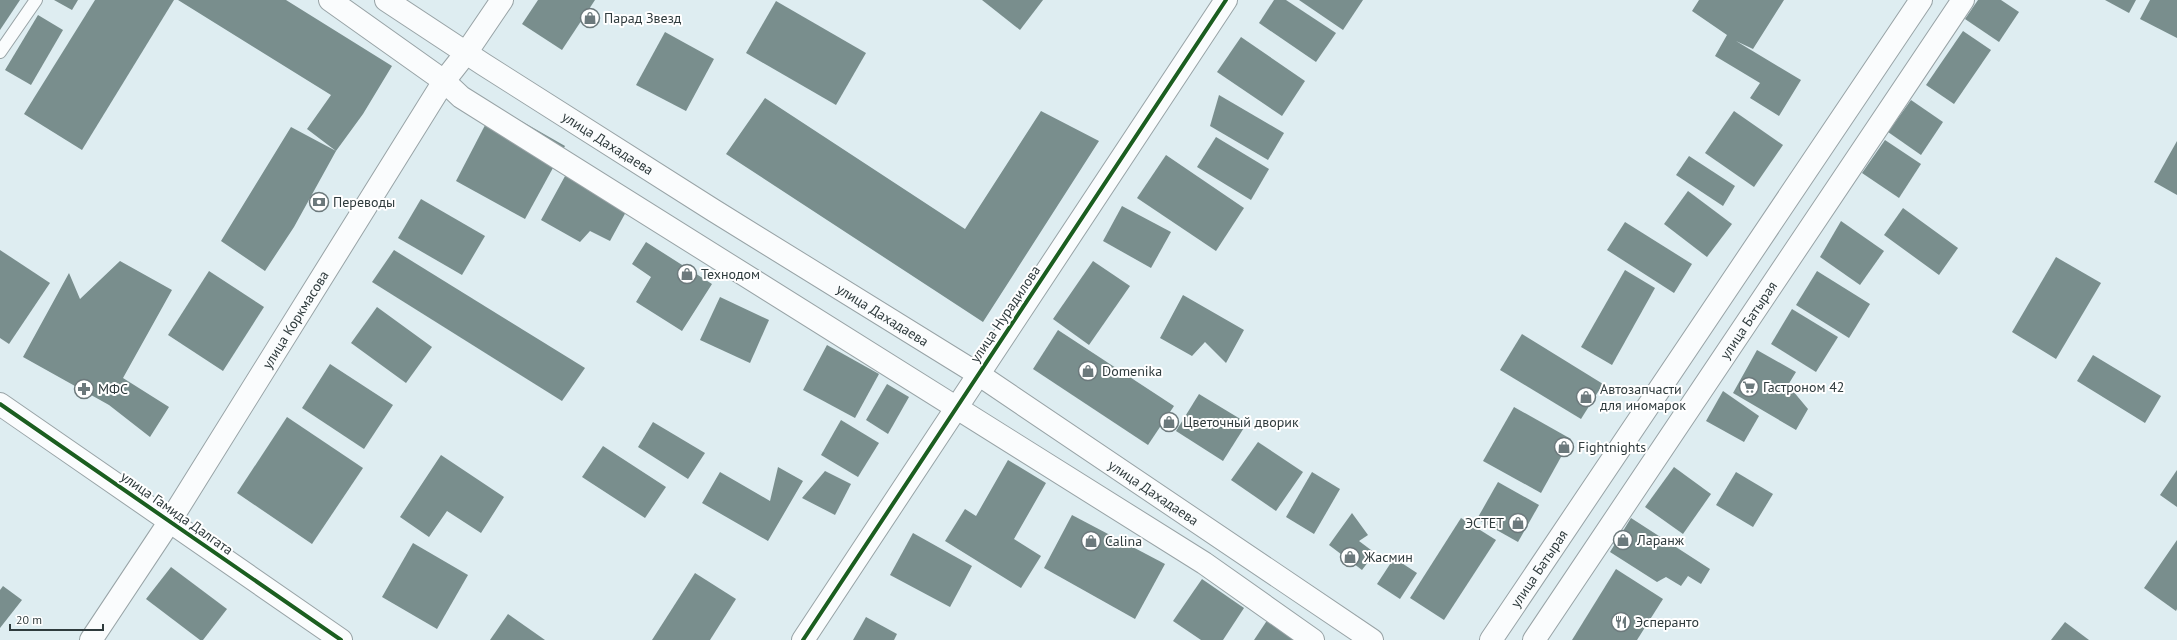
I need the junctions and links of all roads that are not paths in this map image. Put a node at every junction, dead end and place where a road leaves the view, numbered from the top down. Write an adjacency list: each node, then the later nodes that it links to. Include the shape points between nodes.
1 (36, 0): 8 (lane)
2 (330, 0): 10 (main road)
3 (386, 0): 9 (main road, улица Дахадаева)
4 (502, 0): 9 (main road, улица Коркмасова)
5 (1226, 0): 11 (main road, улица Нурадилова)
6 (1921, 0): 20 (main road, улица Батырая)
7 (1963, 0): 21 (main road, улица Батырая)
8 (0, 52)
9 (466, 53): 10 (main road, улица Коркмасова); 11 (main road, улица Дахадаева)
10 (444, 81): 13 (main road, via 461,96); 14 (main road, улица Коркмасова)
11 (978, 374): 13 (main road, улица Нурадилова); 19 (main road, улица Дахадаева)
12 (0, 404): 14 (main road, улица Гамида Далгата)
13 (958, 407): 17 (main road, улица Нурадилова); 18 (main road, via 1204,563)
14 (170, 520): 15 (main road, улица Коркмасова); 16 (main road, улица Гамида Далгата, via 174,526)
15 (91, 640)
16 (341, 640)
17 (803, 640)
18 (1313, 640)
19 (1372, 640)
20 (1492, 640)
21 (1534, 640)

